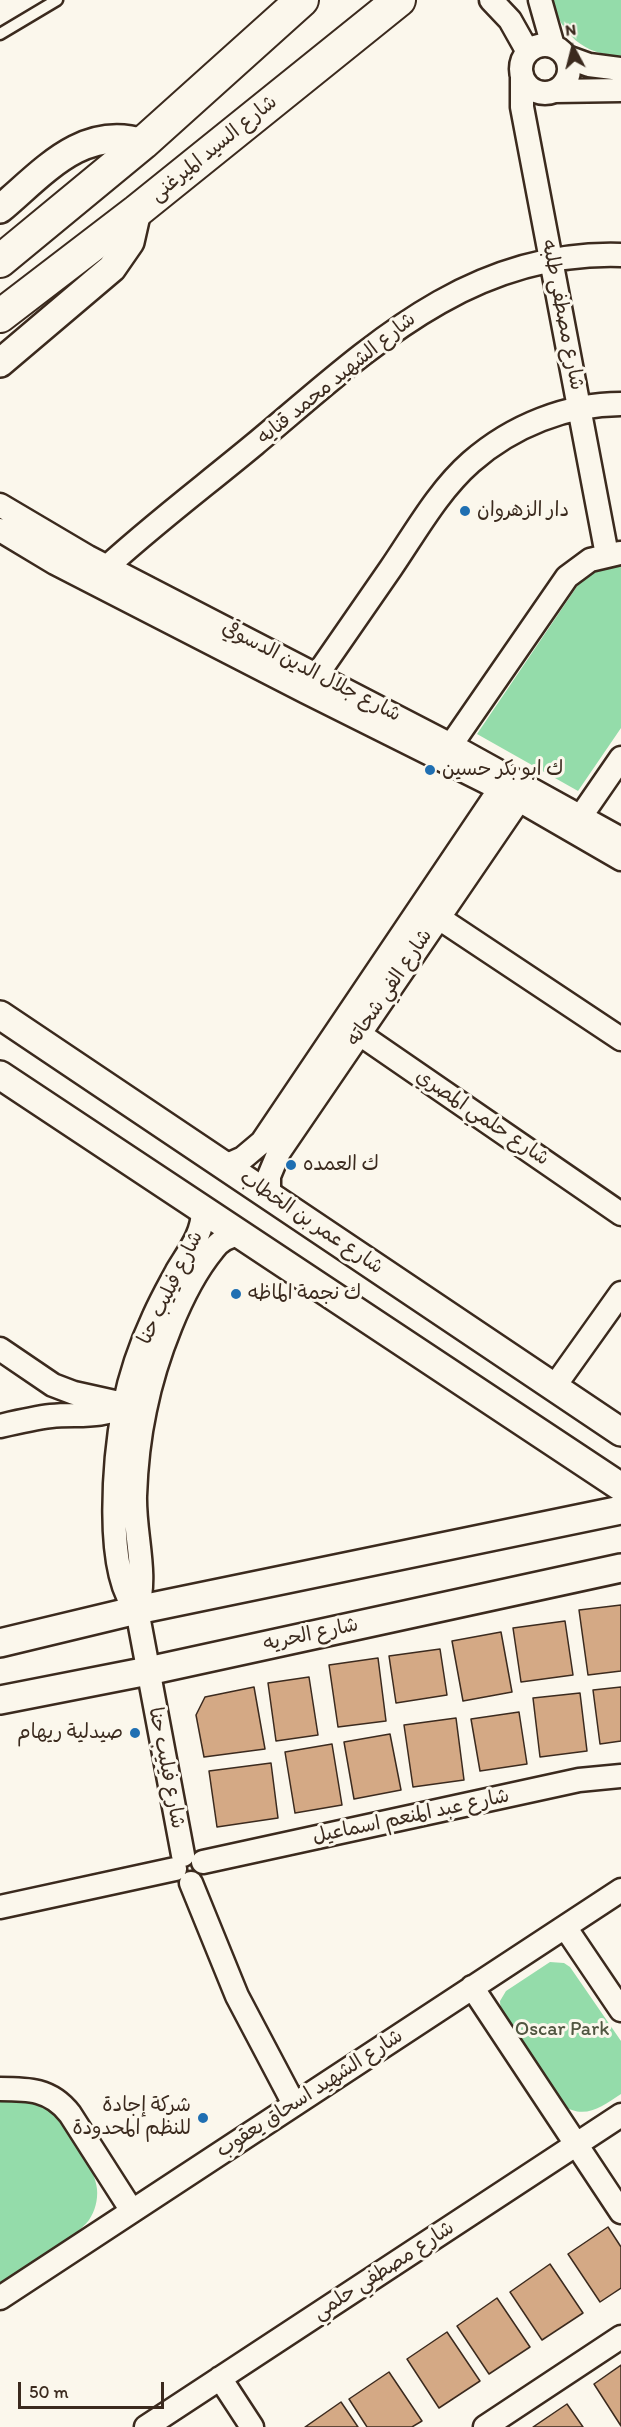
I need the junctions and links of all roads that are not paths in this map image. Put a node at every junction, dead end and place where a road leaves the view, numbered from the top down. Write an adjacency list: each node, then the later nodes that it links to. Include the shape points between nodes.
1 (57, 0): 6 (lane)
2 (302, 0): 13 (main road)
3 (399, 0): 15 (main road, شارع السيد الميرغنى)
4 (490, 0): 8 (street, via 510,20)
5 (540, 0): 7 (street)
6 (0, 34)
7 (560, 51): 8 (street, via 535,47); 9 (street, via 589,64); 12 (street, via 570,73)
8 (528, 52): 10 (street, via 523,59)
9 (621, 69)
10 (522, 75): 12 (street, via 538,92); 18 (street, شارع مصطفى طلبه, via 522,107)
11 (621, 90): 12 (street)
12 (555, 92)
13 (142, 143): 14 (street, via 108,138 84,144); 17 (main road)
14 (0, 210)
15 (136, 211): 19 (main road); 20 (street, شارع السيد الميرغنى, via 130,242 112,268)
16 (621, 255): 18 (street, شارع الشهيد محمد قنايه)
17 (0, 261)
18 (552, 261): 22 (street, شارع مصطفى طلبه); 26 (street, شارع الشهيد محمد قنايه, via 487,279 404,322)
19 (0, 316)
20 (0, 363)
21 (621, 404): 22 (street)
22 (580, 407): 25 (street, شارع مصطفى طلبه); 27 (street, via 520,429 470,463 431,510)
23 (0, 506): 26 (street, شارع جلال الدين الدسوقي, via 51,537)
24 (0, 530): 26 (street, شارع جلال الدين الدسوقي, via 37,553)
25 (614, 554): 28 (street, via 591,560 567,577)
26 (99, 574): 27 (street, شارع جلال الدين الدسوقي)
27 (312, 683): 28 (street, شارع جلال الدين الدسوقي); 30 (street, شارع جلال الدين الدسوقي)
28 (451, 745): 30 (street, شارع جلال الدين الدسوقي)
29 (621, 759): 31 (street)
30 (514, 788): 31 (street, شارع جلال الدين الدسوقي); 33 (street, شارع جلال الدين الدسوقي); 34 (street, شارع الفي شحاته)
31 (581, 816): 32 (street, شارع جلال الدين الدسوقي)
32 (621, 840)
33 (621, 859)
34 (430, 912): 36 (street, شارع الفي شحاته); 37 (street)
35 (0, 1015): 39 (street, شارع عمر بن الخطاب)
36 (351, 1028): 39 (street, شارع الفي شحاته, via 262,1142 243,1158); 40 (street, شارع الفي شحاته, via 276,1157 269,1176); 42 (street, شارع حلمي المصري)
37 (621, 1039)
38 (0, 1075): 41 (street)
39 (225, 1166): 40 (street, شارع عمر بن الخطاب)
40 (269, 1196): 47 (street, شارع عمر بن الخطاب)
41 (204, 1210): 43 (street); 48 (street, شارع فيليب حنا, via 199,1236 171,1282 146,1336)
42 (621, 1214)
43 (240, 1234): 48 (street, شارع فيليب حنا, via 213,1249 189,1289); 52 (street)
44 (621, 1293): 47 (street)
45 (0, 1349): 46 (street)
46 (53, 1385): 48 (street); 49 (street, via 51,1404)
47 (554, 1387): 51 (street, شارع عمر بن الخطاب)
48 (135, 1407): 49 (street, via 98,1415); 55 (street, شارع فيليب حنا, via 117,1460 115,1518 123,1586)
49 (39, 1418): 50 (street)
50 (0, 1426)
51 (621, 1432)
52 (621, 1486)
53 (621, 1510): 55 (street)
54 (621, 1568): 57 (street, شارع الحريه)
55 (137, 1610): 56 (street); 57 (street, شارع فيليب حنا)
56 (0, 1643)
57 (148, 1671): 58 (street, شارع الحريه); 60 (street, شارع فيليب حنا)
58 (0, 1700)
59 (621, 1776): 60 (street, شارع عبد المنعم اسماعيل, via 579,1780)
60 (188, 1868): 62 (street, شارع عبد المنعم اسماعيل); 67 (street, شارع فيليب حنا, via 237,1996)
61 (621, 1890): 63 (street, شارع الشهيد اسحاق يعقوب)
62 (0, 1907)
63 (565, 1927): 64 (street, شارع الشهيد اسحاق يعقوب); 65 (street)
64 (472, 1987): 67 (street, شارع الشهيد اسحاق يعقوب); 69 (street)
65 (621, 2010)
66 (0, 2089): 70 (street, via 39,2091 59,2102)
67 (294, 2104): 70 (street, شارع الشهيد اسحاق يعقوب)
68 (621, 2115): 69 (street, شارع مصطفي حلمي)
69 (577, 2145): 71 (street); 74 (street, شارع مصطفي حلمي)
70 (132, 2211): 72 (street, شارع الشهيد اسحاق يعقوب)
71 (621, 2212)
72 (0, 2298)
73 (621, 2337): 77 (street)
74 (220, 2378): 75 (street, شارع مصطفي حلمي); 76 (street)
75 (146, 2427)
76 (252, 2427)
77 (484, 2427)

